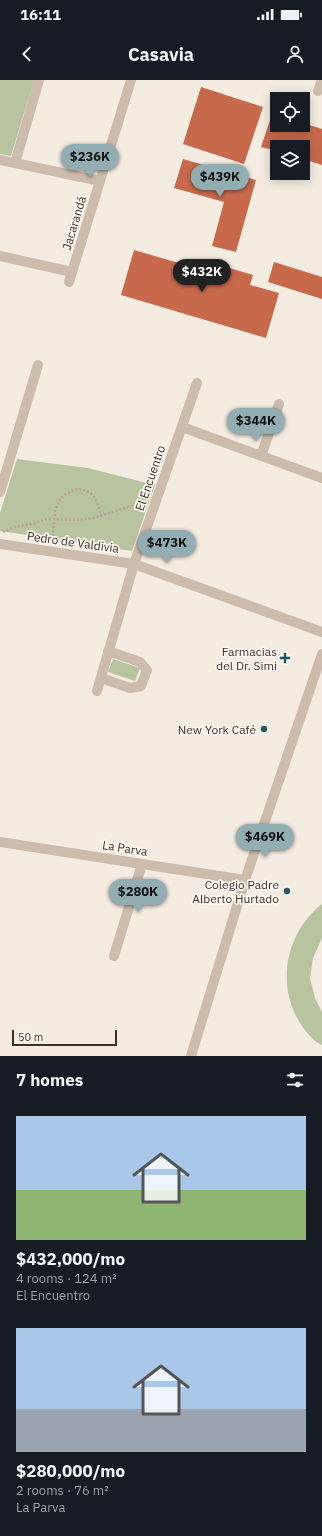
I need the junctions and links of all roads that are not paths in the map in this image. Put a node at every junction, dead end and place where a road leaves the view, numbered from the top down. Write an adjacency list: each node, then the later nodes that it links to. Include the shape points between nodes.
1 (39, 80): 6 (street)
2 (131, 80): 7 (street, Jacarandá)
3 (322, 80): 4 (street)
4 (318, 91)
5 (0, 160): 6 (street)
6 (15, 163): 7 (street)
7 (100, 181): 8 (street, Jacarandá, via 71,277)
8 (0, 256)
9 (38, 365): 15 (street)
10 (197, 383): 12 (street, El Encuentro)
11 (279, 404): 13 (street)
12 (182, 427): 13 (street); 17 (street, El Encuentro)
13 (261, 456): 14 (street)
14 (322, 478)
15 (0, 492)
16 (0, 544): 17 (street, Pedro de Valdivia)
17 (134, 564): 18 (street, Pedro de Valdivia); 19 (street, El Encuentro)
18 (322, 632)
19 (108, 651): 21 (street, El Encuentro); 21 (street, via 140,662 147,670 141,686 130,688)
20 (322, 654): 25 (street)
21 (101, 678): 22 (street, El Encuentro)
22 (97, 691)
23 (0, 842): 24 (street, La Parva)
24 (142, 864): 25 (street, La Parva); 26 (street)
25 (245, 880): 27 (street)
26 (114, 956)
27 (191, 1056)

